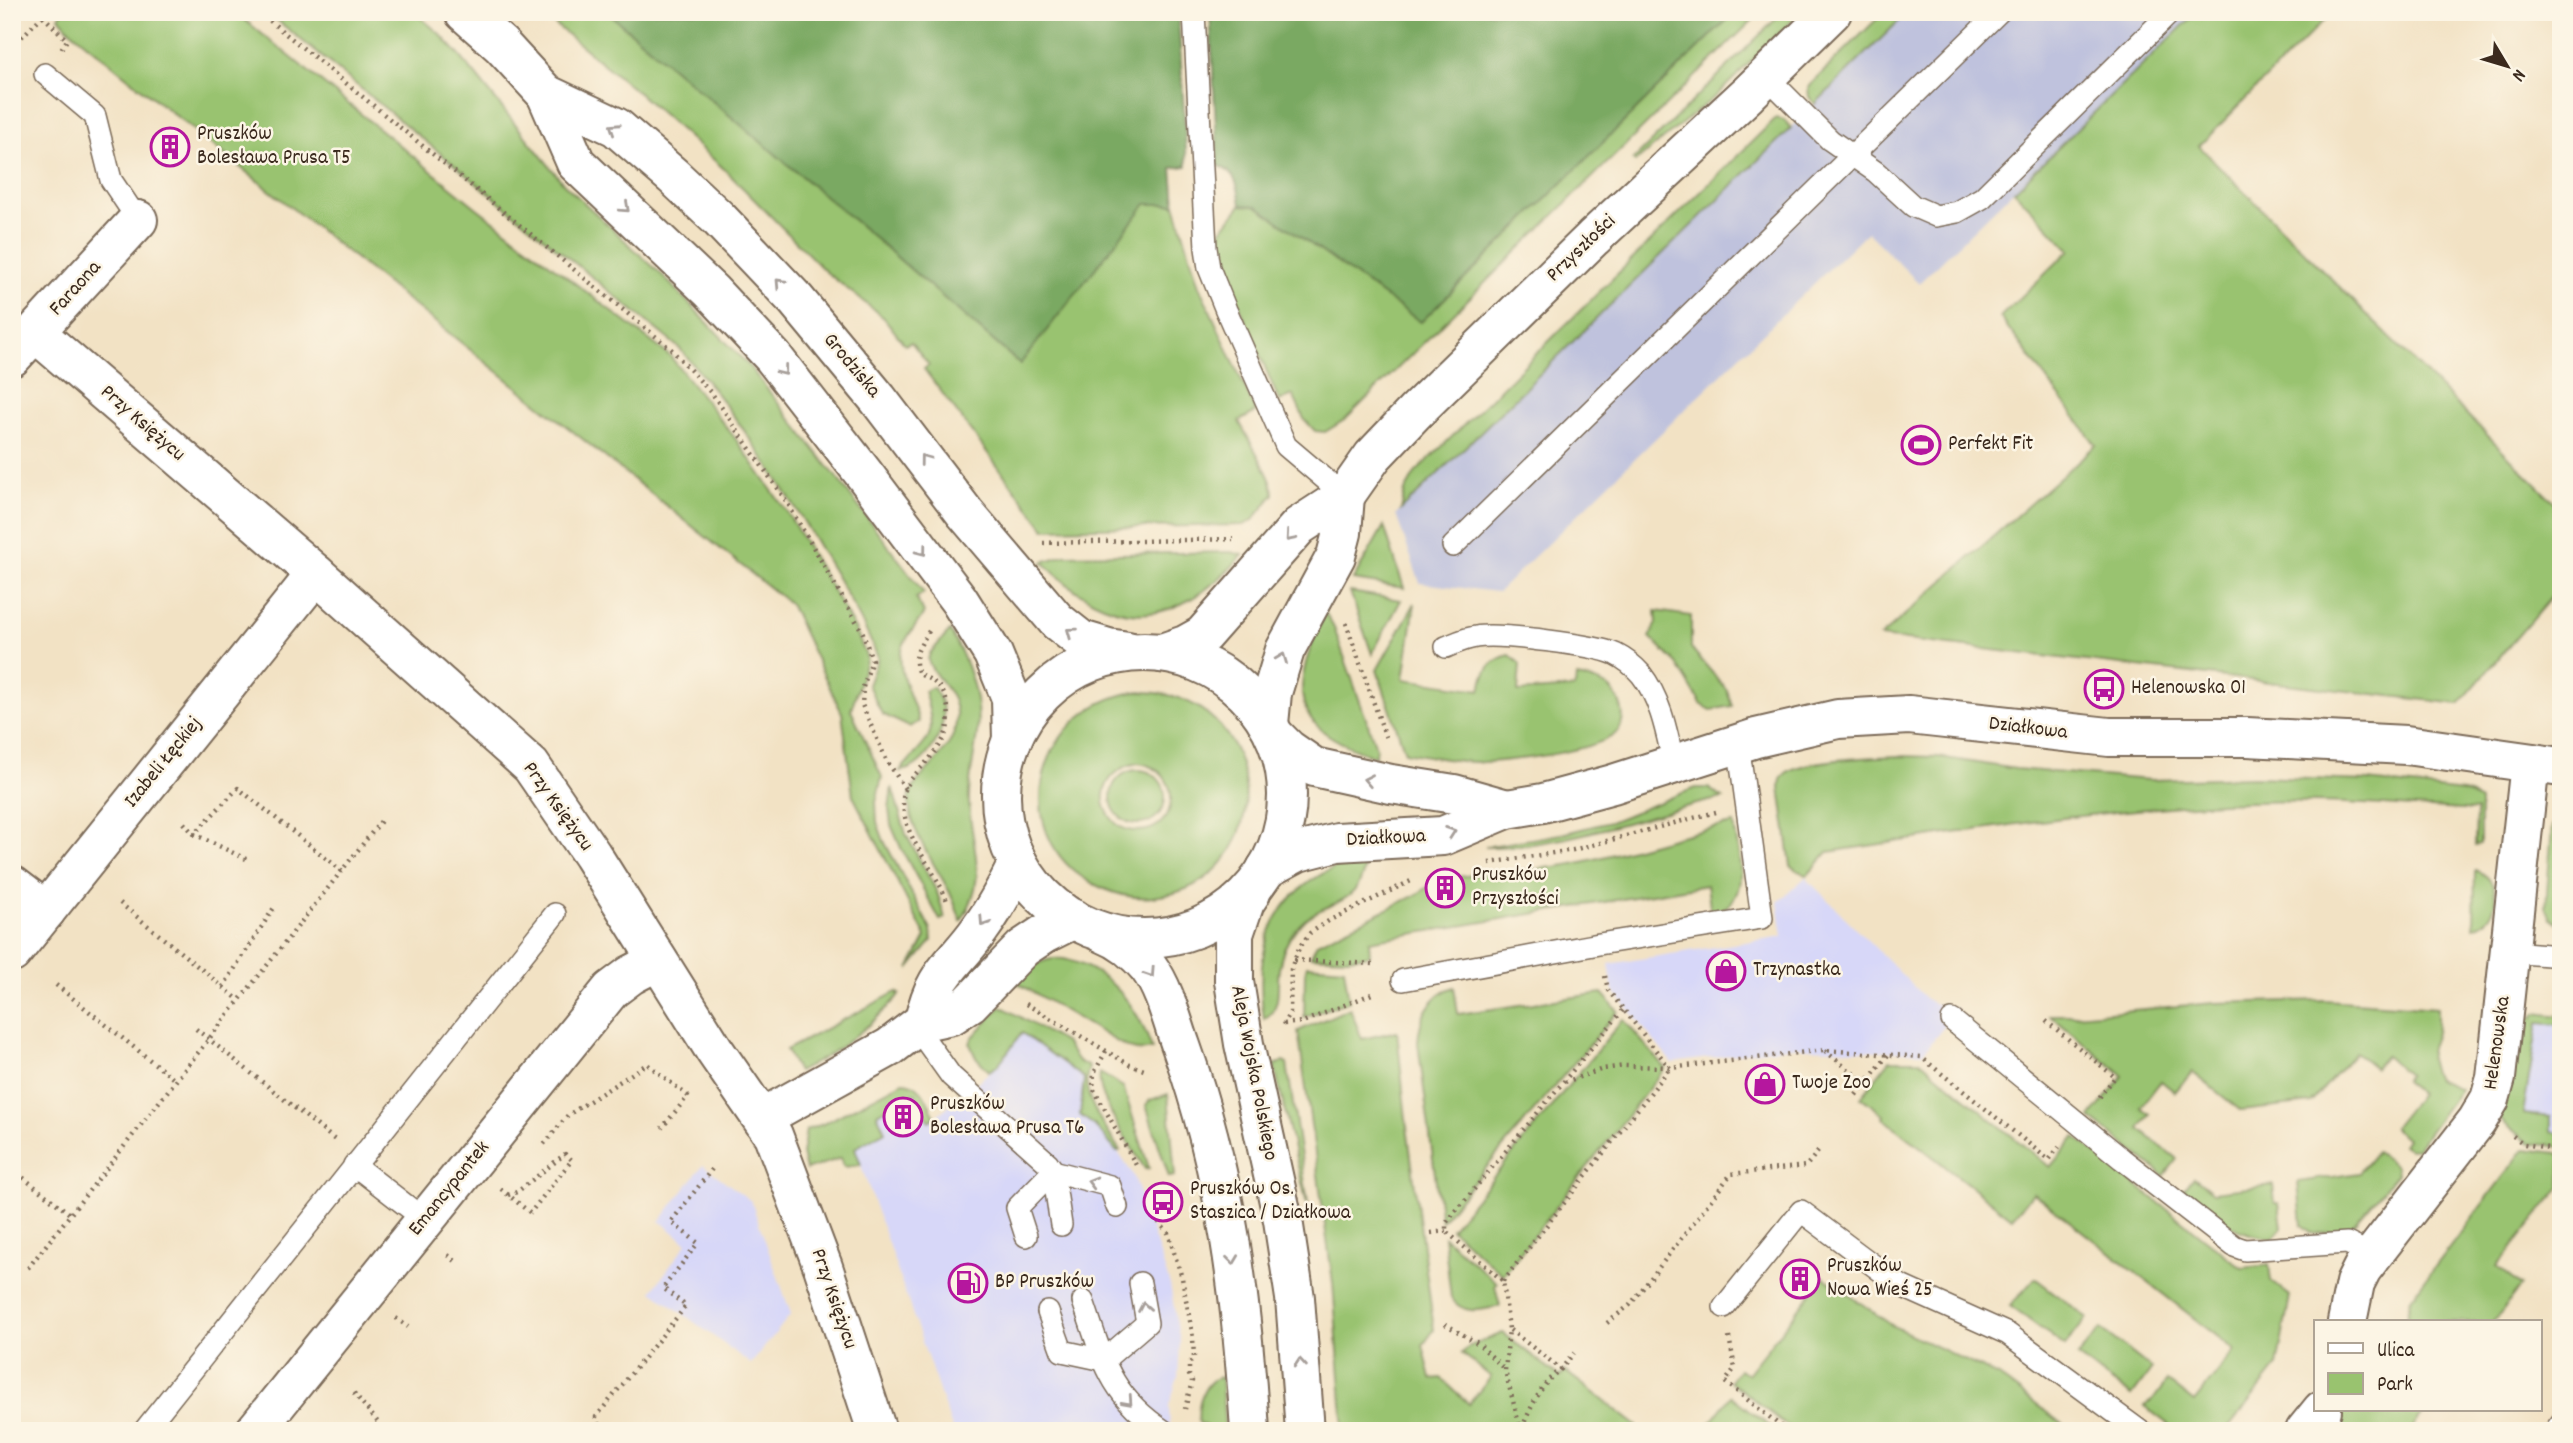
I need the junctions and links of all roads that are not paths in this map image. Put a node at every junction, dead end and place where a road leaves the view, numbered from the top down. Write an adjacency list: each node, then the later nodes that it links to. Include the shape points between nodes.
1 (464, 12): 8 (street, Grodziska)
2 (1194, 12): 12 (lane, via 1209,268 1286,446)
3 (1832, 12): 7 (street, Przyszłości)
4 (1999, 12): 9 (lane)
5 (2171, 12): 9 (lane, via 1982,198 1957,212 1936,216 1913,205)
6 (45, 74): 10 (lane, via 95,116 111,180)
7 (1766, 76): 9 (lane, via 1803,116); 12 (street, Przyszłości, via 1415,412 1373,456)
8 (546, 93): 16 (street, Grodziska, one-way to 8, via 1108,648 1081,639 1057,621 796,300 719,219 616,127); 18 (street, Grodziska, one-way to 18, via 576,163 711,290 772,357 959,600 1003,676 1013,710)
9 (1853, 157): 13 (lane)
10 (138, 220): 11 (street, Faraona)
11 (24, 345): 14 (street, Przy Księżycu)
12 (1345, 496): 16 (street, Przyszłości, one-way to 16, via 1299,526 1203,635 1185,645); 17 (street, one-way to 12, via 1272,693 1284,650 1336,556)
13 (1453, 546)
14 (316, 574): 26 (street, Izabeli Łęckiej); 32 (street, Przy Księżycu, via 531,766)
15 (1446, 647): 20 (lane, via 1491,635 1615,654 1632,665 1651,689)
16 (1149, 652): 17 (street, Grodziska, via 1212,669 1244,693); 18 (street, Przyszłości, via 1109,656 1061,679 1024,717)
17 (1272, 730): 22 (street, Działkowa, one-way to 17, via 1314,767); 24 (street, Aleja Wojska Polskiego, via 1286,774 1287,801 1284,827)
18 (1012, 741): 23 (street, via 1002,786 1003,813)
19 (1738, 743): 20 (street, Działkowa); 21 (street, Działkowa, via 1816,722 1909,715 2109,737 2247,737 2406,745); 33 (lane, via 1762,918)
20 (1674, 765): 22 (street, Działkowa)
21 (2545, 765): 29 (street, Helenowska)
22 (1507, 809): 24 (street, Działkowa, one-way to 22, via 1298,852 1337,842 1443,836)
23 (1018, 863): 28 (street, via 1052,904); 35 (street, one-way to 35, via 979,930 940,975)
24 (1261, 877): 28 (street, via 1225,914 1176,934 1124,936); 57 (street, Aleja Wojska Polskiego, one-way to 24, via 1295,1298 1283,1220 1234,981 1234,934 1245,902)
25 (12, 885): 26 (street)
26 (46, 911): 30 (street, Izabeli Łęckiej)
27 (555, 914): 37 (lane)
28 (1086, 925): 35 (street, via 1044,934 1023,948 970,1003 952,1015); 56 (street, one-way to 56, via 1127,946 1149,968 1163,995 1208,1125 1231,1241 1248,1374)
29 (2509, 952): 31 (lane); 43 (street, Helenowska, via 2490,1099)
30 (12, 953)
31 (2561, 956)
32 (658, 961): 36 (street, Przy Księżycu); 40 (street, Emancypantek, via 611,990)
33 (1403, 980)
34 (1952, 1020): 43 (lane, via 2234,1247 2347,1243)
35 (920, 1024): 36 (street, via 890,1047); 38 (lane, via 951,1076)
36 (762, 1118): 54 (street, Przy Księżycu, via 773,1135 823,1267)
37 (355, 1164): 40 (lane); 52 (lane)
38 (1052, 1171): 39 (lane, one-way to 38, via 1110,1186); 41 (lane); 42 (lane, via 1017,1208)
39 (1117, 1207)
40 (425, 1220): 53 (street, Emancypantek)
41 (1061, 1225)
42 (1026, 1236)
43 (2372, 1255): 48 (street, Helenowska, via 2355,1283)
44 (1140, 1283): 49 (lane, one-way to 44, via 1147,1323)
45 (1083, 1301): 49 (lane)
46 (1724, 1307): 58 (lane, via 1801,1211 1901,1286 2017,1340)
47 (1048, 1312): 49 (lane, via 1062,1351)
48 (2347, 1320)
49 (1104, 1360): 55 (lane, one-way to 55, via 1121,1395)
50 (2320, 1412): 59 (street)
51 (2561, 1423): 60 (lane)
52 (144, 1431)
53 (255, 1431)
54 (877, 1431)
55 (1164, 1431)
56 (1250, 1431)
57 (1305, 1431)
58 (2140, 1431)
59 (2305, 1431)
60 (2554, 1431)

